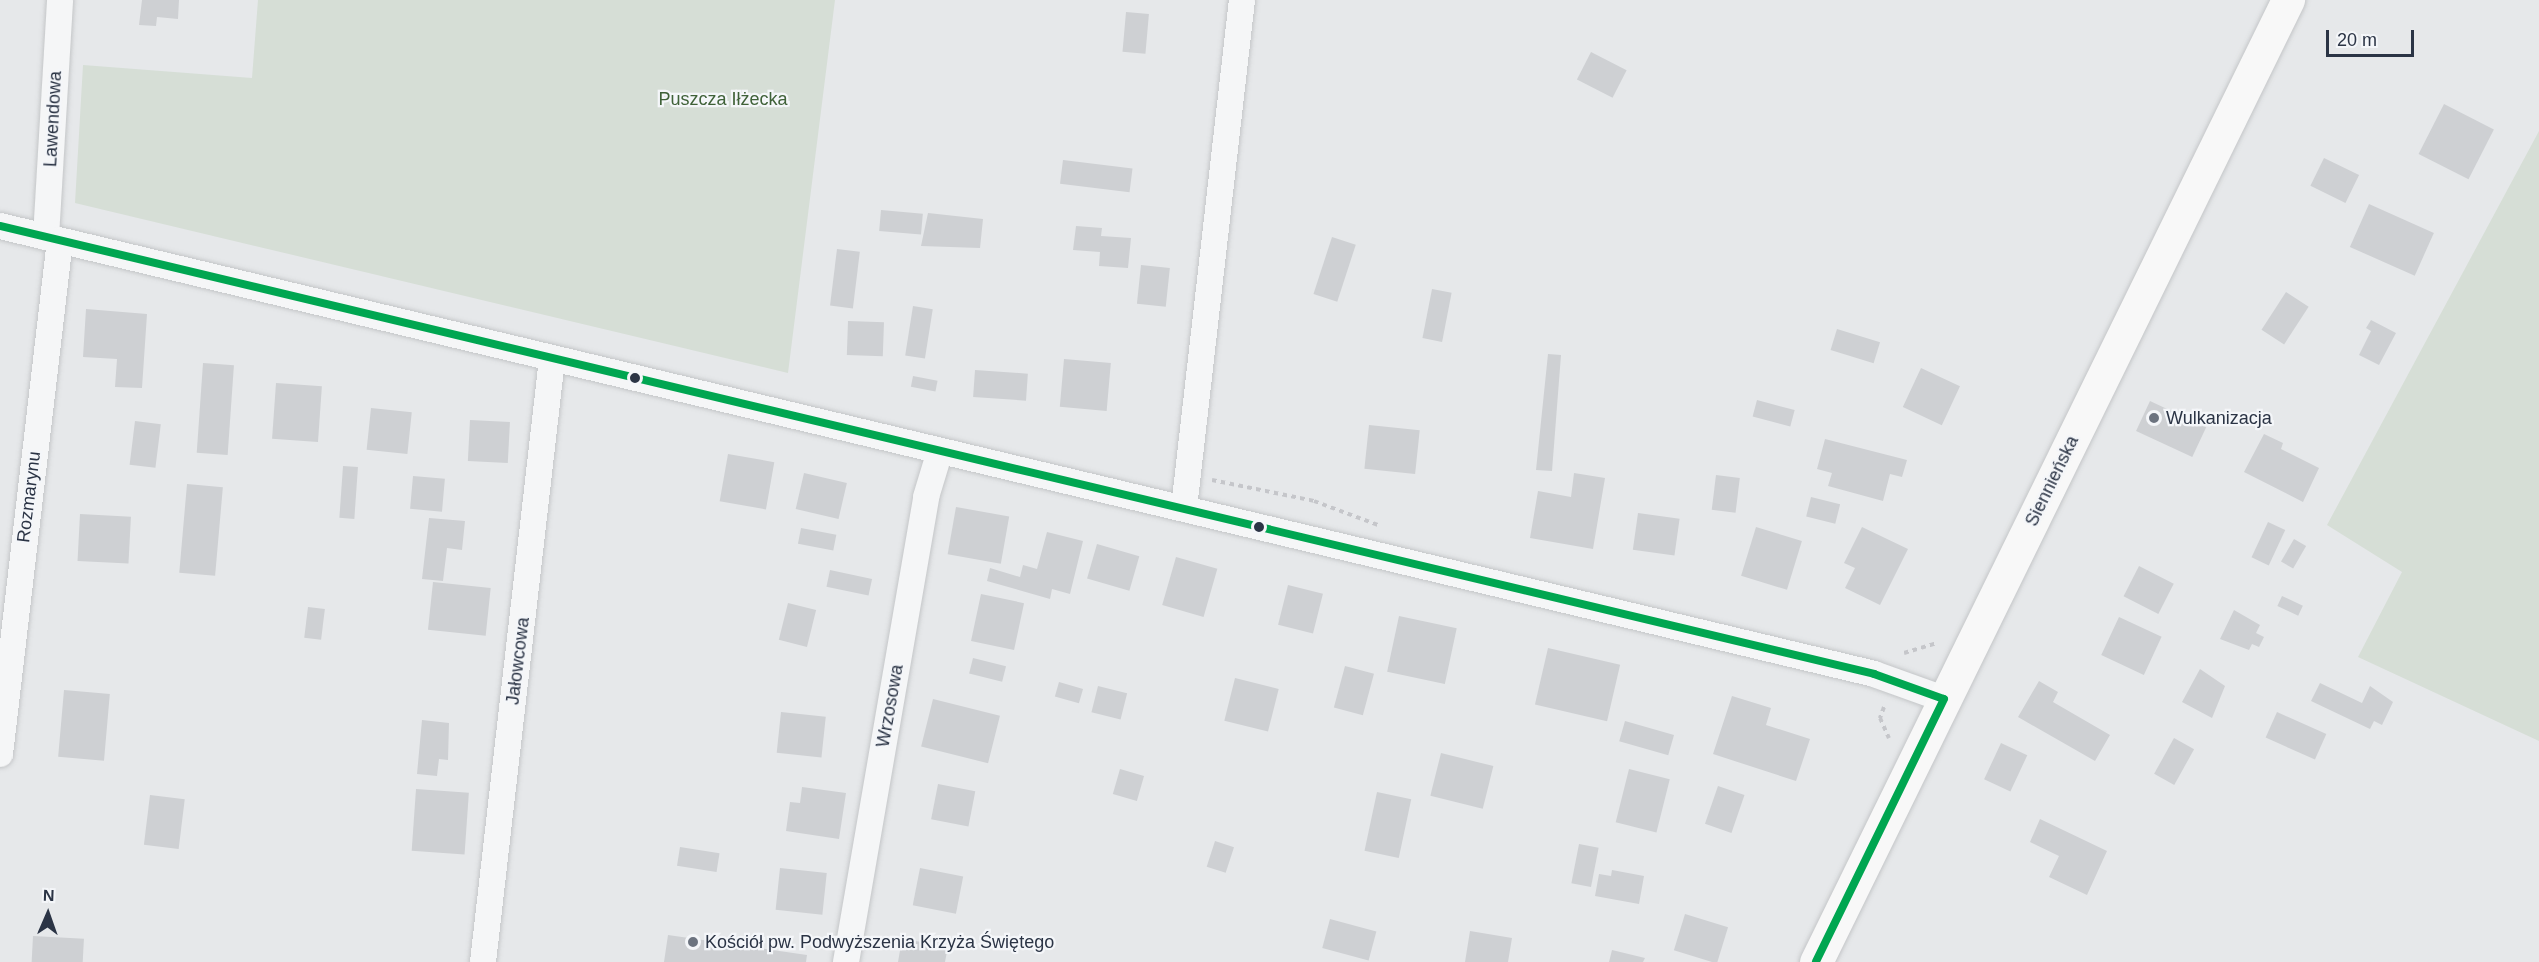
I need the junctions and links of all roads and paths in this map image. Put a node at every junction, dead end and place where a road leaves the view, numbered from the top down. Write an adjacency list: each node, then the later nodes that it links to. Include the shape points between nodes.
1 (60, 0): 5 (street, Lawendowa)
2 (1242, 0): 8 (street)
3 (2288, 0): 11 (main road, Siennieńska)
4 (0, 226): 5 (street)
5 (53, 239): 6 (street); 13 (street, Rozmarynu)
6 (552, 359): 7 (street); 14 (street, Jałowcowa)
7 (940, 451): 8 (street); 15 (street, Wrzosowa, via 926,496)
8 (1184, 508): 10 (street)
9 (1909, 654): 10 (path)
10 (1896, 680): 11 (street); 12 (path, via 1880,718 1890,736)
11 (1944, 699): 16 (main road, Siennieńska)
12 (1885, 747)
13 (0, 754)
14 (483, 962)
15 (846, 962)
16 (1816, 962)

